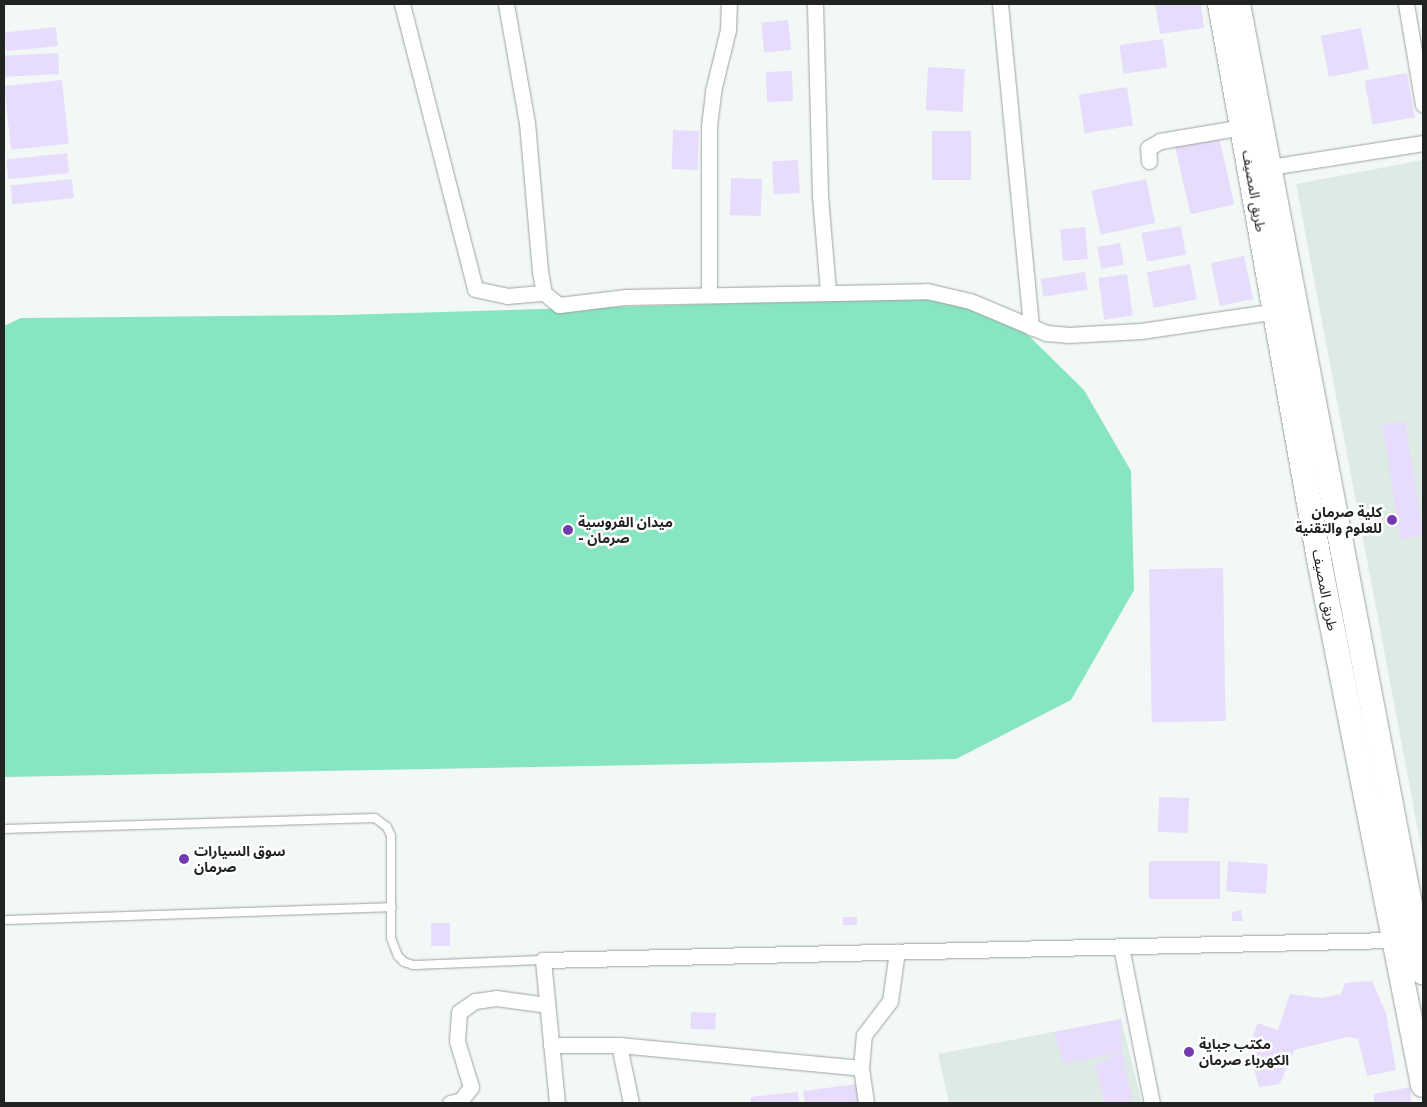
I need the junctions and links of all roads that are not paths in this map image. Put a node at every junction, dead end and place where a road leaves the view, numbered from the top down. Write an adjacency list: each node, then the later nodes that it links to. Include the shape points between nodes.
1 (402, 4): 15 (street, via 475,289 507,296)
2 (506, 4): 15 (street, via 527,123 535,237)
3 (729, 4): 16 (street, via 728,30 708,126)
4 (814, 4): 14 (street, via 820,196)
5 (1000, 4): 18 (street)
6 (1220, 4): 10 (main road, طريق المصيف)
7 (1238, 4): 13 (main road, طريق المصيف)
8 (1406, 4): 9 (street)
9 (1423, 105)
10 (1243, 127): 12 (street, via 1160,141 1148,148); 17 (main road, طريق المصيف)
11 (1423, 143): 13 (street)
12 (1149, 161)
13 (1270, 167): 17 (main road, طريق المصيف)
14 (828, 292): 16 (street); 18 (street, via 927,291 970,302)
15 (544, 293): 16 (street, via 553,303 567,306 625,298)
16 (709, 295)
17 (1286, 309): 18 (street, via 1140,332 1067,335); 22 (main road, طريق المصيف); 26 (main road, طريق المصيف)
18 (1031, 328)
19 (4, 829): 20 (lane, via 376,818 391,836)
20 (392, 907): 21 (lane); 25 (lane, via 392,946 404,962 413,965)
21 (4, 920)
22 (1394, 940): 23 (street); 31 (main road, طريق المصيف)
23 (1121, 947): 24 (street); 36 (street)
24 (897, 951): 25 (street); 30 (street, via 890,1001 864,1035)
25 (543, 960): 27 (street)
26 (1423, 972)
27 (547, 1005): 28 (street); 32 (street, via 496,998 474,1001 459,1012 457,1041 471,1087 461,1100)
28 (551, 1044): 29 (street); 33 (street)
29 (619, 1045): 30 (street); 34 (street)
30 (861, 1068): 35 (street)
31 (1423, 1085)
32 (450, 1103)
33 (557, 1103)
34 (631, 1103)
35 (866, 1103)
36 (1152, 1103)

